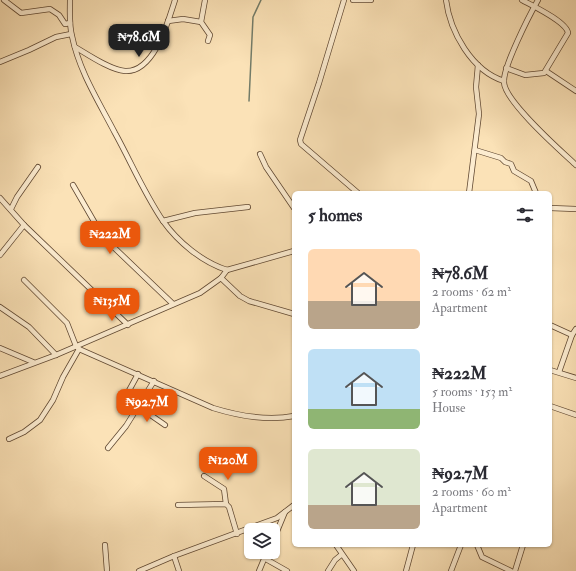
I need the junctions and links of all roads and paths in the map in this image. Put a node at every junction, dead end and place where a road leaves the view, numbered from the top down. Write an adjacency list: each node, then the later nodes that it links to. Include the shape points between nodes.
1 (4, 0): 14 (street, via 21,13 50,9 59,15 65,24)
2 (70, 0): 14 (street)
3 (175, 0): 12 (street)
4 (205, 0): 13 (street)
5 (344, 0): 29 (street, via 300,140 301,144 326,167)
6 (353, 0): 7 (street)
7 (371, 0)
8 (446, 0): 19 (street, via 454,29)
9 (522, 0): 11 (street)
10 (538, 0): 11 (street)
11 (534, 7): 20 (street); 21 (street, via 562,23 568,30 566,38)
12 (168, 21): 13 (street, via 183,19); 17 (street, via 150,59 146,64 134,69 124,71 112,67)
13 (201, 22): 16 (street, via 210,35)
14 (70, 23): 15 (street)
15 (71, 34): 17 (street); 18 (street, via 56,37)
16 (208, 41)
17 (74, 46): 38 (street, via 93,92 138,180)
18 (0, 62)
19 (478, 65): 22 (street, via 494,78); 24 (street, via 476,87 479,114)
20 (506, 68): 21 (street, via 525,75 542,75); 22 (street)
21 (546, 71): 23 (street)
22 (504, 81): 26 (street, via 507,92 523,114)
23 (576, 91)
24 (475, 150): 30 (street); 31 (street, via 511,164 514,171 531,181)
25 (260, 154): 33 (street)
26 (576, 165)
27 (38, 167): 36 (street, via 16,197)
28 (73, 185): 45 (street, via 103,237)
29 (356, 191)
30 (469, 191)
31 (535, 191)
32 (0, 198): 36 (street)
33 (292, 205)
34 (248, 207): 38 (street, via 194,213)
35 (552, 208): 37 (street)
36 (11, 209): 39 (street)
37 (576, 209)
38 (163, 221): 42 (street, via 192,251)
39 (24, 225): 41 (street); 48 (street)
40 (292, 252): 42 (street)
41 (0, 255)
42 (227, 270): 43 (street)
43 (221, 278): 45 (street, via 200,293); 47 (street, via 249,301)
44 (24, 280): 53 (street, via 67,323)
45 (173, 304): 48 (street)
46 (0, 307): 54 (street, via 29,327)
47 (292, 313)
48 (128, 325): 53 (street)
49 (552, 326): 51 (street)
50 (576, 329): 51 (street)
51 (572, 334): 57 (street)
52 (0, 348): 55 (street)
53 (78, 348): 54 (street); 58 (street); 68 (street, via 53,400 40,420)
54 (56, 355): 55 (street)
55 (33, 362): 59 (street)
56 (552, 370): 57 (street)
57 (558, 372): 60 (street)
58 (138, 374): 61 (street); 62 (street)
59 (0, 376)
60 (576, 378)
61 (154, 381): 63 (street); 66 (street, via 230,413 255,417)
62 (120, 407)
63 (139, 407): 67 (street); 69 (street)
64 (552, 407): 65 (street)
65 (576, 415)
66 (292, 416)
67 (165, 425)
68 (9, 439)
69 (108, 448)
70 (204, 476): 71 (street, via 224,489)
71 (226, 504): 72 (street); 76 (street)
72 (178, 505)
73 (292, 507): 74 (street)
74 (285, 512): 75 (street); 76 (street, via 277,518)
75 (280, 524)
76 (237, 534): 84 (street)
77 (105, 544): 87 (street)
78 (337, 547): 83 (street)
79 (412, 547): 94 (street)
80 (460, 547): 95 (street)
81 (479, 547): 96 (street, via 482,557)
82 (522, 547): 97 (street)
83 (342, 555): 92 (street); 93 (street)
84 (174, 556): 88 (street); 89 (street)
85 (264, 559): 90 (street)
86 (266, 559): 91 (street)
87 (107, 571)
88 (139, 571)
89 (179, 571)
90 (259, 571)
91 (287, 571)
92 (328, 571)
93 (354, 571)
94 (406, 571)
95 (451, 571)
96 (511, 571)
97 (515, 571)

